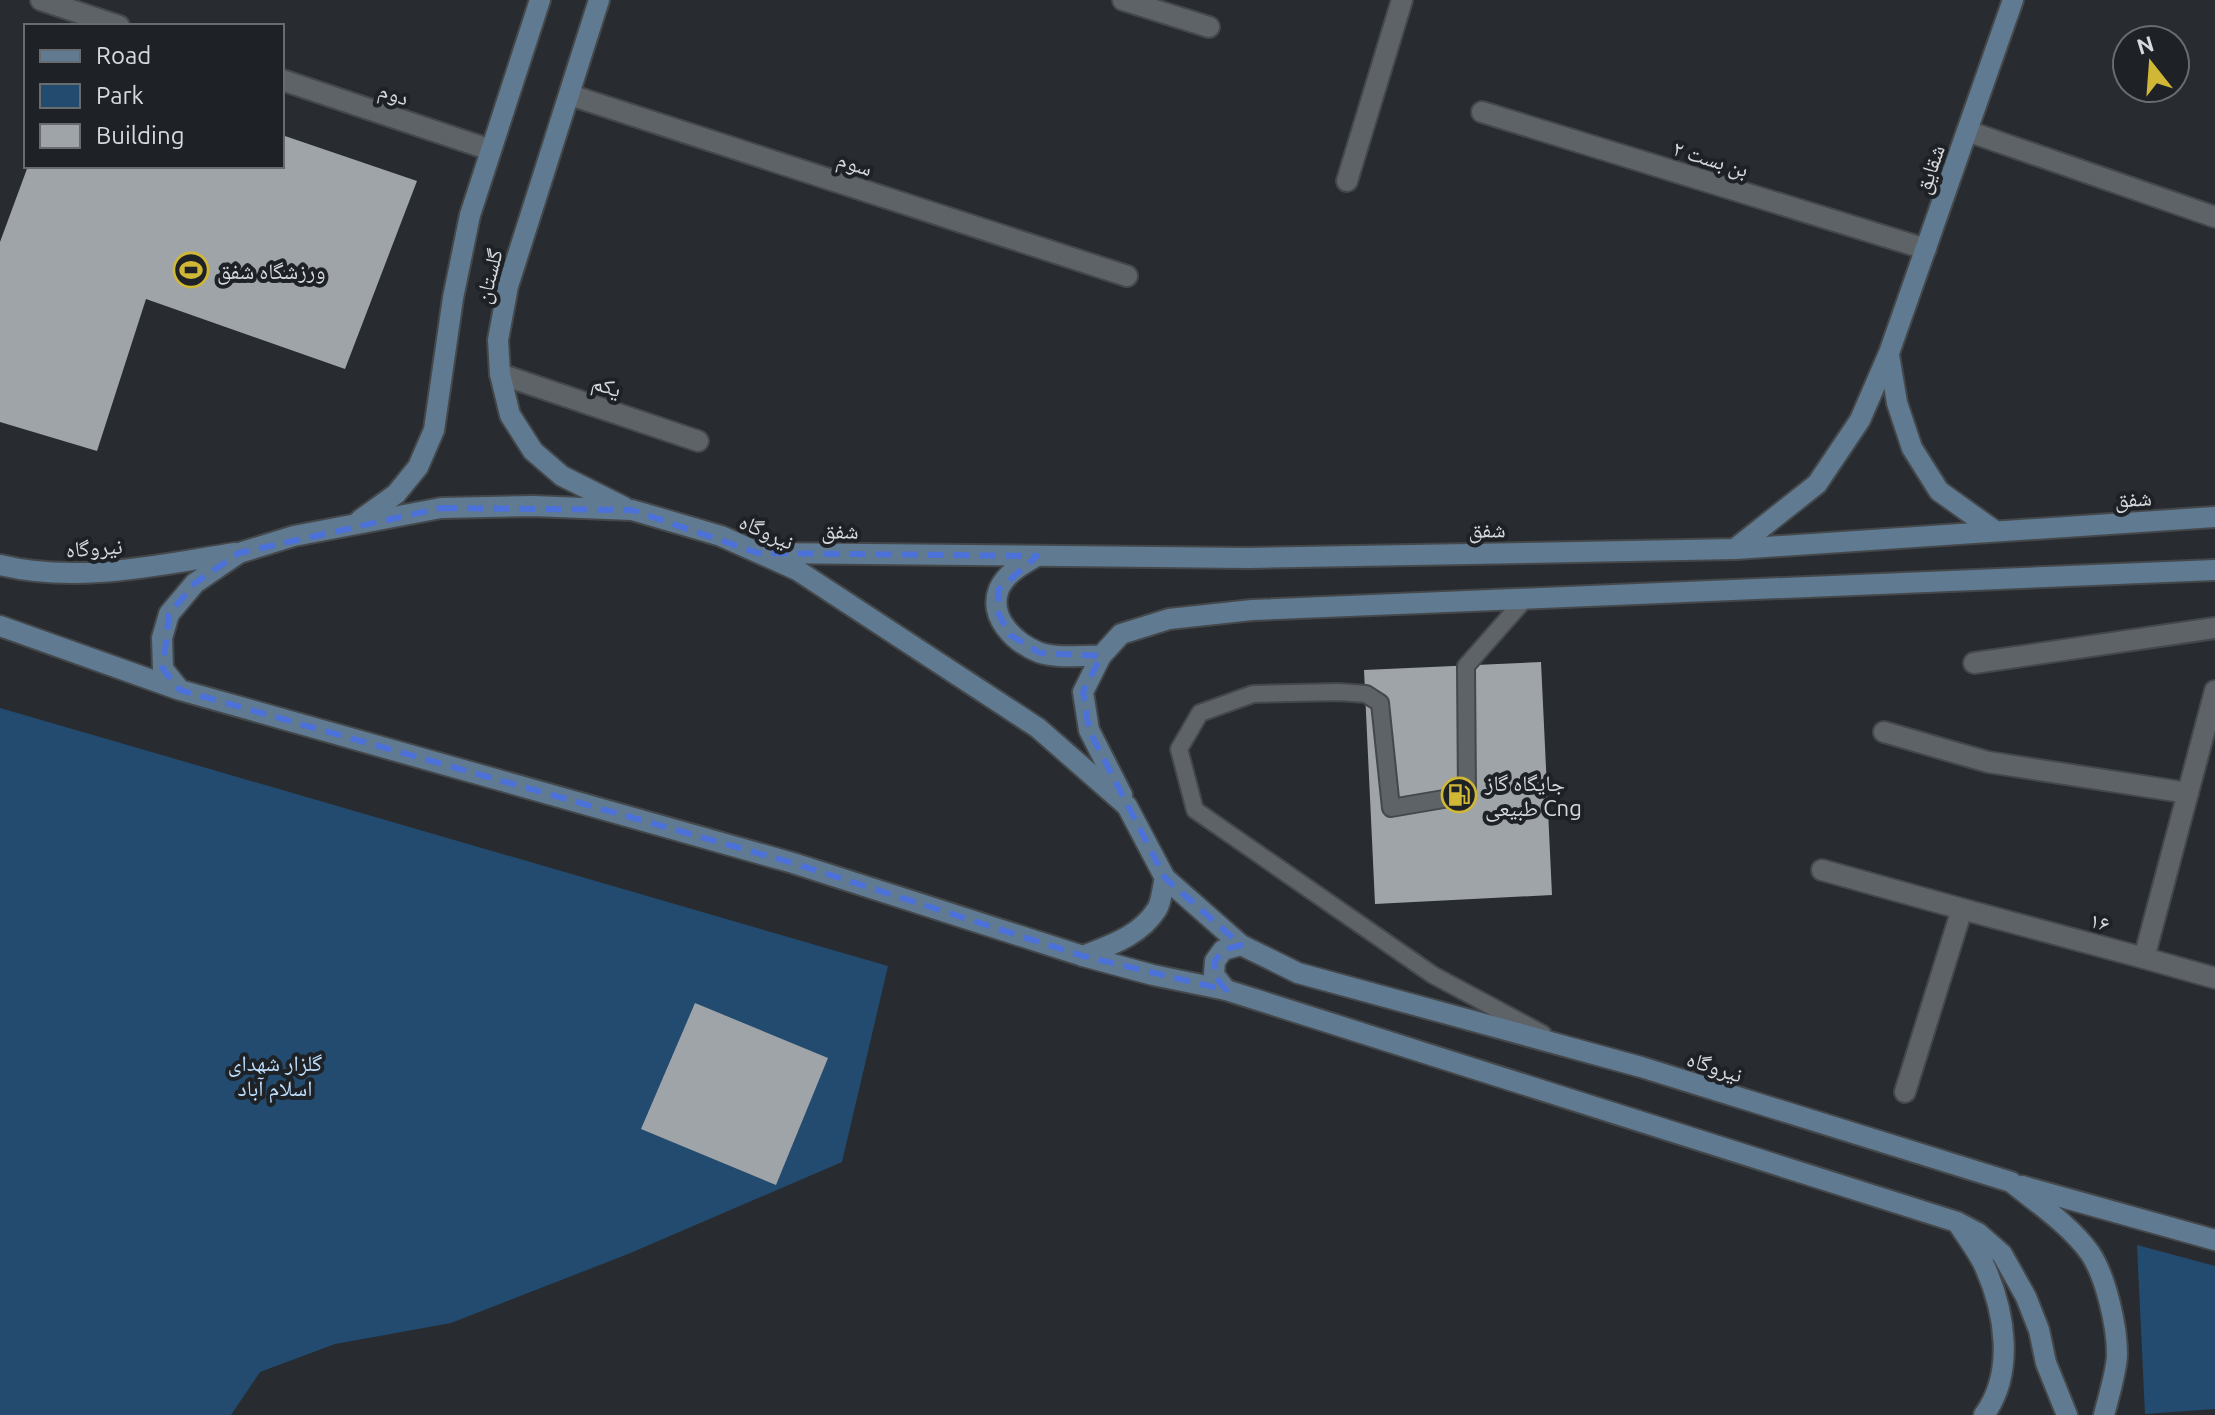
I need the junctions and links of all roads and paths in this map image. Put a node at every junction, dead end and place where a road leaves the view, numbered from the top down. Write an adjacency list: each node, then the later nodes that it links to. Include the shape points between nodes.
1 (41, 0): 7 (street)
2 (540, 0): 13 (main road, گلستان)
3 (599, 0): 10 (main road, گلستان)
4 (1123, 0): 8 (street)
5 (1402, 0): 14 (street)
6 (2013, 0): 12 (main road, شقایق)
7 (113, 24)
8 (1209, 27)
9 (284, 81): 13 (street, دوم)
10 (570, 95): 17 (street, سوم); 19 (main road, گلستان, via 508,286 498,340)
11 (1482, 112): 16 (street, بن بست ۲)
12 (1967, 131): 15 (street); 16 (main road, شقایق)
13 (491, 150): 23 (main road, گلستان, via 470,215 453,298 434,430 418,467 396,494)
14 (1347, 181)
15 (2215, 217)
16 (1926, 249): 18 (main road, شقایق)
17 (1127, 276)
18 (1889, 353): 24 (main road, via 1912,448 1939,491); 25 (main road, شقایق, via 1860,420 1817,484)
19 (500, 374): 20 (street, یکم); 21 (main road, گلستان, via 510,415 533,451 562,476)
20 (698, 441)
21 (632, 510): 23 (main road, نیروگاه, via 441,508); 27 (main road, نیروگاه, via 721,536)
22 (2215, 517): 24 (main road, شفق)
23 (353, 525): 26 (main road, نیروگاه)
24 (1995, 531): 25 (main road, شفق)
25 (1736, 549): 28 (main road, شفق, via 1249,558)
26 (239, 553): 29 (main road, نیروگاه, via 96,574 33,573); 36 (main road, نیروگاه, via 195,583 169,614 162,638 163,669)
27 (758, 553): 28 (main road, شفق); 41 (main road, نیروگاه, via 797,570 1038,728)
28 (1037, 556): 34 (main road, via 1014,569 999,589 997,611 1010,635 1040,653)
29 (0, 565)
30 (2215, 570): 31 (main road)
31 (1525, 599): 34 (main road, via 1252,610 1169,619 1121,634); 50 (lane, via 1466,666 1467,795 1391,808 1380,703 1366,694 1253,694 1200,713 1179,749 1195,810 1433,975)
32 (0, 626): 36 (main road)
33 (2215, 628): 35 (street)
34 (1101, 656): 41 (main road, via 1083,692 1089,730)
35 (1974, 663)
36 (180, 690): 46 (main road, via 793,863)
37 (2215, 691): 38 (street)
38 (2211, 725): 40 (street)
39 (1884, 732): 40 (street, via 1988,762)
40 (2188, 793): 47 (street)
41 (1127, 806): 43 (main road, نیروگاه)
42 (1822, 870): 44 (street, ۱۶)
43 (1165, 878): 45 (main road, نیروگاه); 46 (main road, via 1158,907 1140,928 1121,942)
44 (1962, 909): 47 (street, ۱۶); 51 (street)
45 (1241, 945): 49 (main road, via 1223,950 1215,961 1214,975); 50 (main road, نیروگاه, via 1298,973)
46 (1083, 956): 49 (main road)
47 (2144, 958): 48 (street, ۱۶)
48 (2215, 978)
49 (1226, 990): 53 (main road)
50 (1566, 1046): 52 (main road, نیروگاه)
51 (1905, 1092)
52 (2011, 1182): 54 (main road); 57 (main road, نیروگاه, via 2090,1253 2104,1285 2118,1358)
53 (1957, 1222): 55 (main road, via 1985,1265 2003,1337 2002,1378); 56 (main road, via 2002,1254 2026,1297)
54 (2215, 1240)
55 (1984, 1415)
56 (2067, 1415)
57 (2104, 1415)

